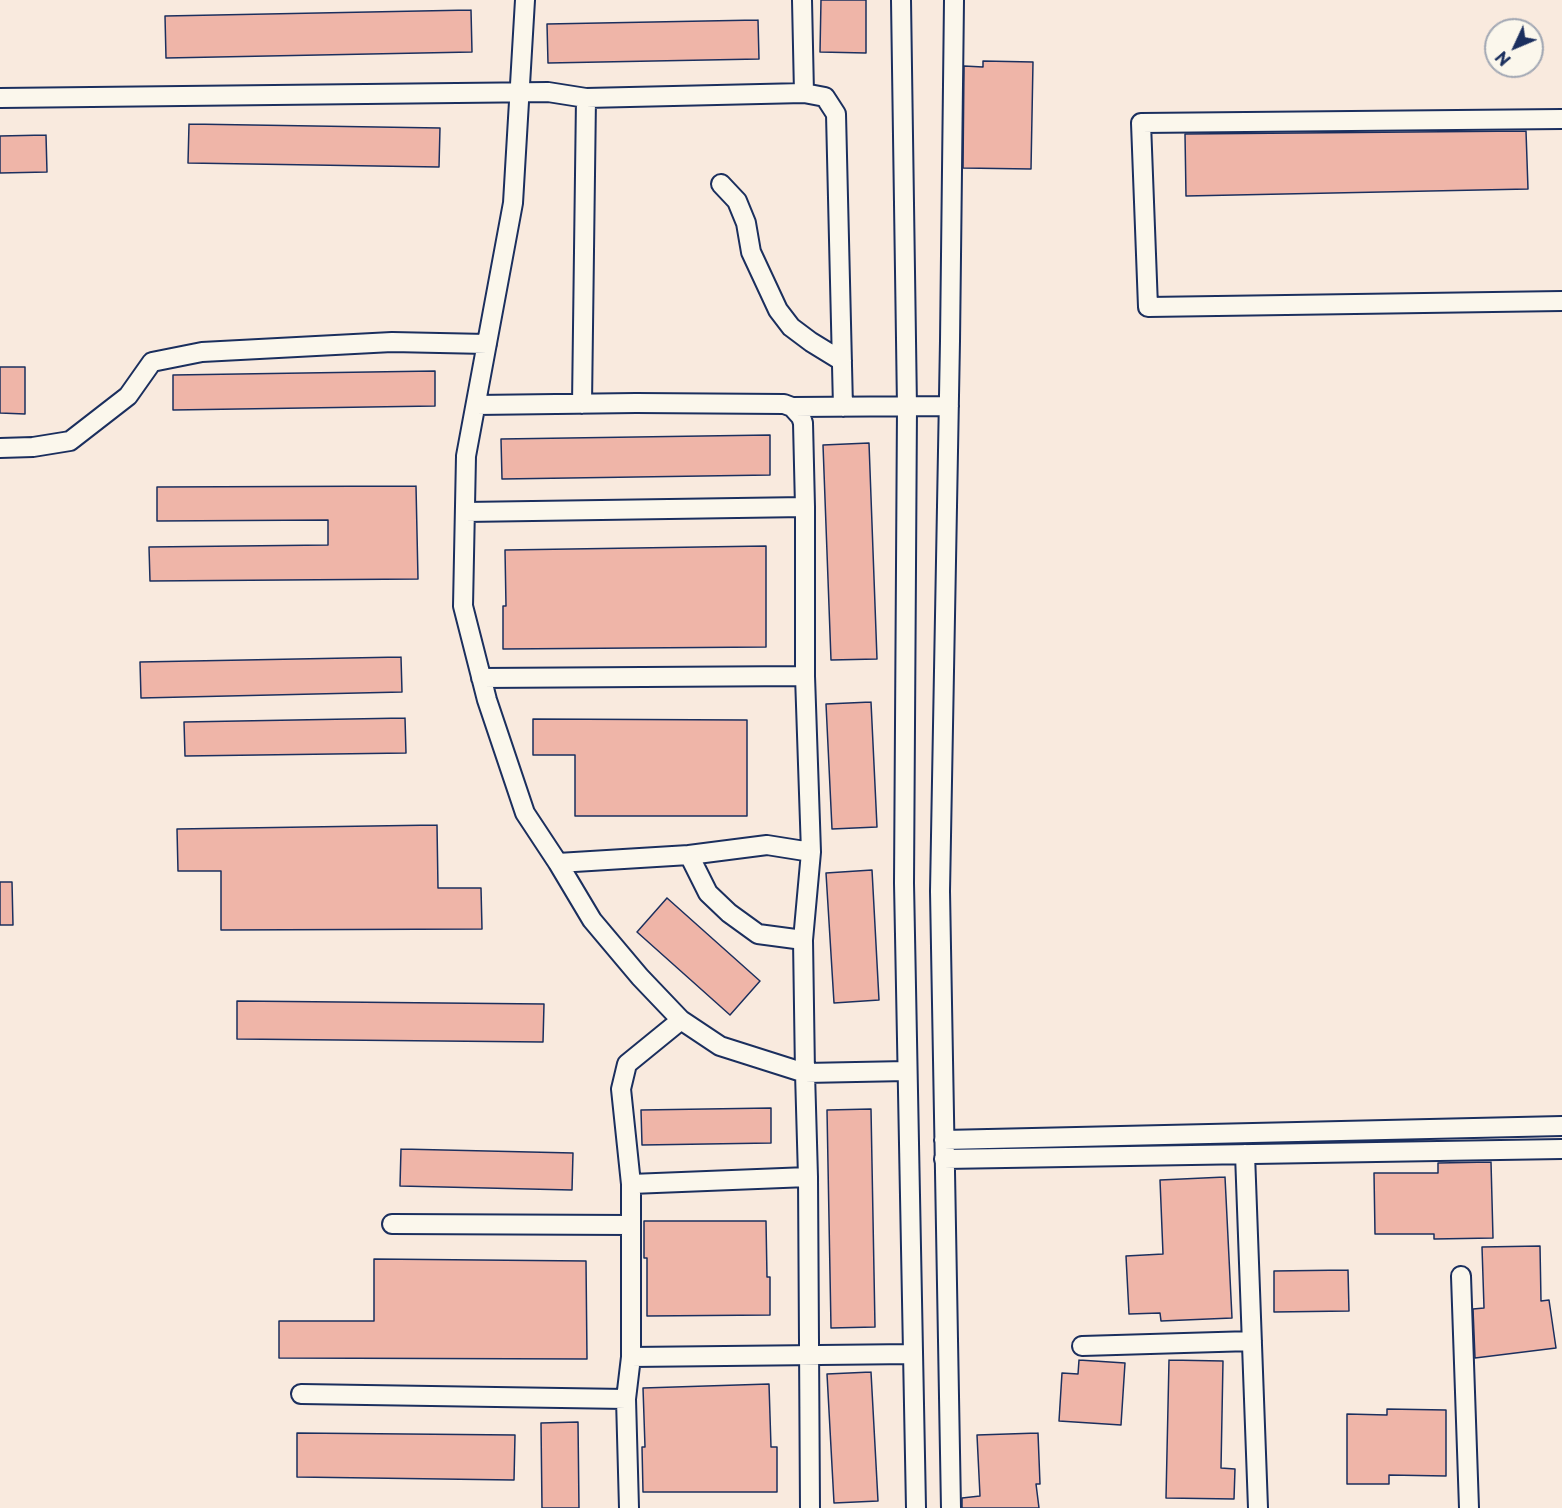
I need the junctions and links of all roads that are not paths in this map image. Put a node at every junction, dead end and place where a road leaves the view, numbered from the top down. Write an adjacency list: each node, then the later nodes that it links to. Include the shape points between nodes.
1 (525, 0): 5 (street)
2 (802, 0): 6 (street)
3 (901, 0): 19 (street)
4 (954, 0): 16 (street)
5 (520, 92): 7 (street); 8 (street); 12 (street, via 513,204)
6 (804, 93): 8 (street); 13 (street, via 825,97 836,114)
7 (0, 98)
8 (586, 98): 14 (street)
9 (1562, 119): 11 (street, via 1141,123 1148,307)
10 (721, 184): 13 (street, via 737,201 751,252 778,310 791,327)
11 (1562, 301)
12 (487, 344): 15 (street); 20 (street, via 392,342 202,352 152,362 128,396 70,441)
13 (842, 361): 18 (street)
14 (582, 404): 15 (street); 17 (street)
15 (476, 405): 22 (street, via 466,456)
16 (949, 406): 19 (street); 33 (street, via 939,891)
17 (792, 407): 18 (street); 21 (street, via 803,423)
18 (843, 407): 19 (street)
19 (907, 407): 30 (street)
20 (0, 448)
21 (805, 507): 22 (street); 23 (street)
22 (465, 512): 24 (street, via 463,606)
23 (805, 676): 24 (street); 25 (street)
24 (481, 678): 27 (street, via 525,813)
25 (811, 852): 26 (street, via 767,845); 28 (street)
26 (689, 855): 27 (street); 28 (street, via 708,893 729,913 758,934)
27 (558, 863): 29 (street, via 592,920)
28 (803, 940): 31 (street)
29 (681, 1020): 31 (street, via 720,1046); 38 (street, via 627,1064 621,1089)
30 (907, 1071): 31 (street); 44 (street)
31 (805, 1073): 37 (street)
32 (1562, 1126): 33 (street)
33 (944, 1140): 36 (street)
34 (1562, 1149): 35 (street)
35 (1245, 1154): 36 (street); 42 (street)
36 (944, 1159): 52 (street)
37 (808, 1177): 38 (street); 45 (street)
38 (631, 1184): 40 (street)
39 (392, 1224): 40 (street)
40 (631, 1225): 46 (street)
41 (1461, 1276): 54 (street)
42 (1252, 1341): 43 (street); 53 (street)
43 (1082, 1346)
44 (913, 1354): 45 (street); 51 (street)
45 (810, 1355): 46 (street); 50 (street)
46 (631, 1357): 48 (street)
47 (301, 1394): 48 (street)
48 (626, 1399): 49 (street)
49 (629, 1508)
50 (810, 1508)
51 (916, 1508)
52 (951, 1508)
53 (1258, 1508)
54 (1469, 1508)

